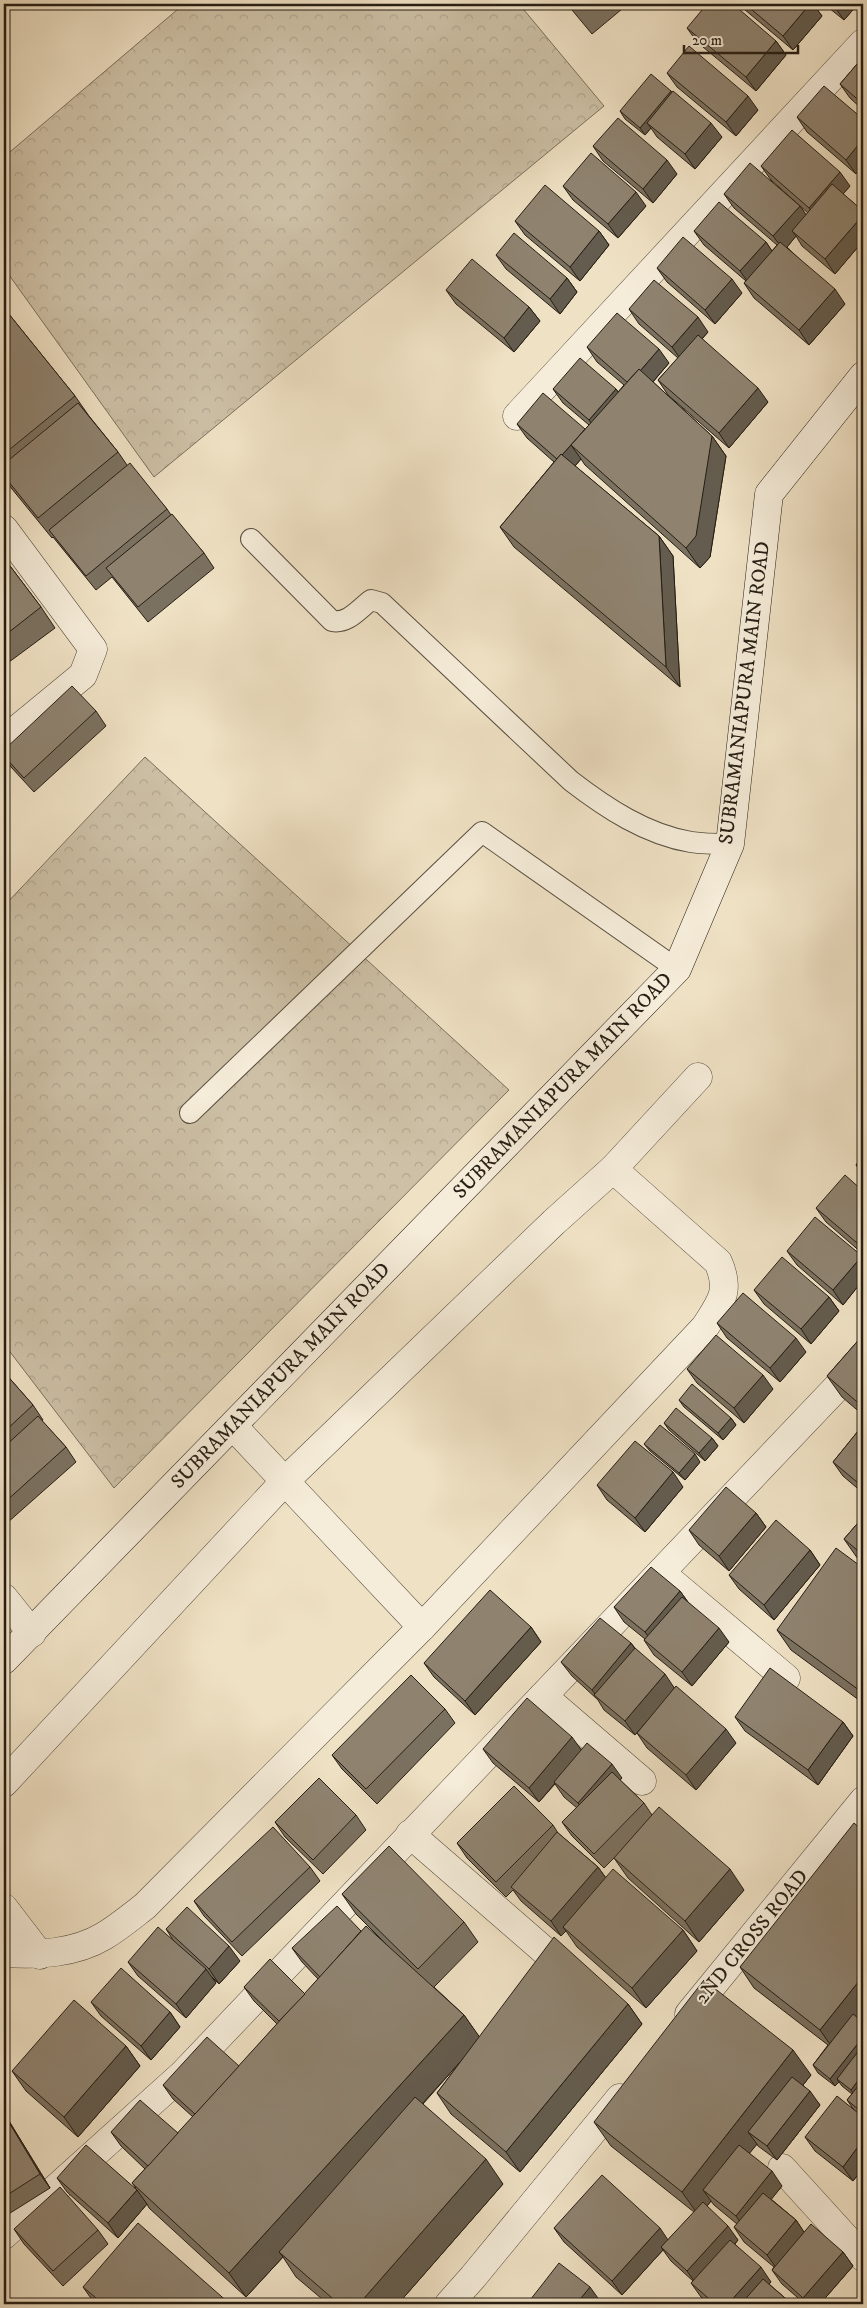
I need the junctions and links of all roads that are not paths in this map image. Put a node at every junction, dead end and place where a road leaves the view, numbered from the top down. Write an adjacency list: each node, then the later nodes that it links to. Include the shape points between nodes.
1 (863, 43): 3 (street)
2 (863, 376): 7 (street, SUBRAMANIAPURA MAIN ROAD, via 769,494)
3 (517, 416)
4 (4, 529): 6 (street, via 93,650 83,675)
5 (251, 539): 7 (lane, via 332,621 348,619 371,600 382,603 571,781 597,801 649,830 691,842)
6 (4, 740)
7 (730, 844): 8 (street, SUBRAMANIAPURA MAIN ROAD)
8 (677, 969): 10 (lane, via 482,832); 13 (street, SUBRAMANIAPURA MAIN ROAD)
9 (698, 1078): 11 (street)
10 (190, 1113)
11 (613, 1169): 14 (street); 17 (street, via 718,1262 726,1291 705,1327)
12 (863, 1360): 15 (street)
13 (233, 1426): 14 (street); 18 (street, SUBRAMANIAPURA MAIN ROAD)
14 (285, 1481): 17 (street); 23 (street)
15 (661, 1573): 20 (street); 21 (street)
16 (4, 1598): 18 (street)
17 (422, 1628): 28 (street, via 145,1906 104,1936 83,1946)
18 (32, 1633): 19 (street, SUBRAMANIAPURA MAIN ROAD)
19 (4, 1660)
20 (786, 1678)
21 (542, 1696): 22 (street); 25 (street)
22 (642, 1781)
23 (4, 1783)
24 (863, 1801): 30 (street, 2ND CROSS ROAD)
25 (410, 1834): 29 (street); 33 (street, via 183,2074)
26 (4, 1908): 28 (street)
27 (4, 1952): 28 (street)
28 (40, 1955)
29 (554, 1958)
30 (671, 2036)
31 (634, 2081): 35 (street)
32 (782, 2168): 34 (street)
33 (4, 2235)
34 (863, 2257)
35 (449, 2304)

